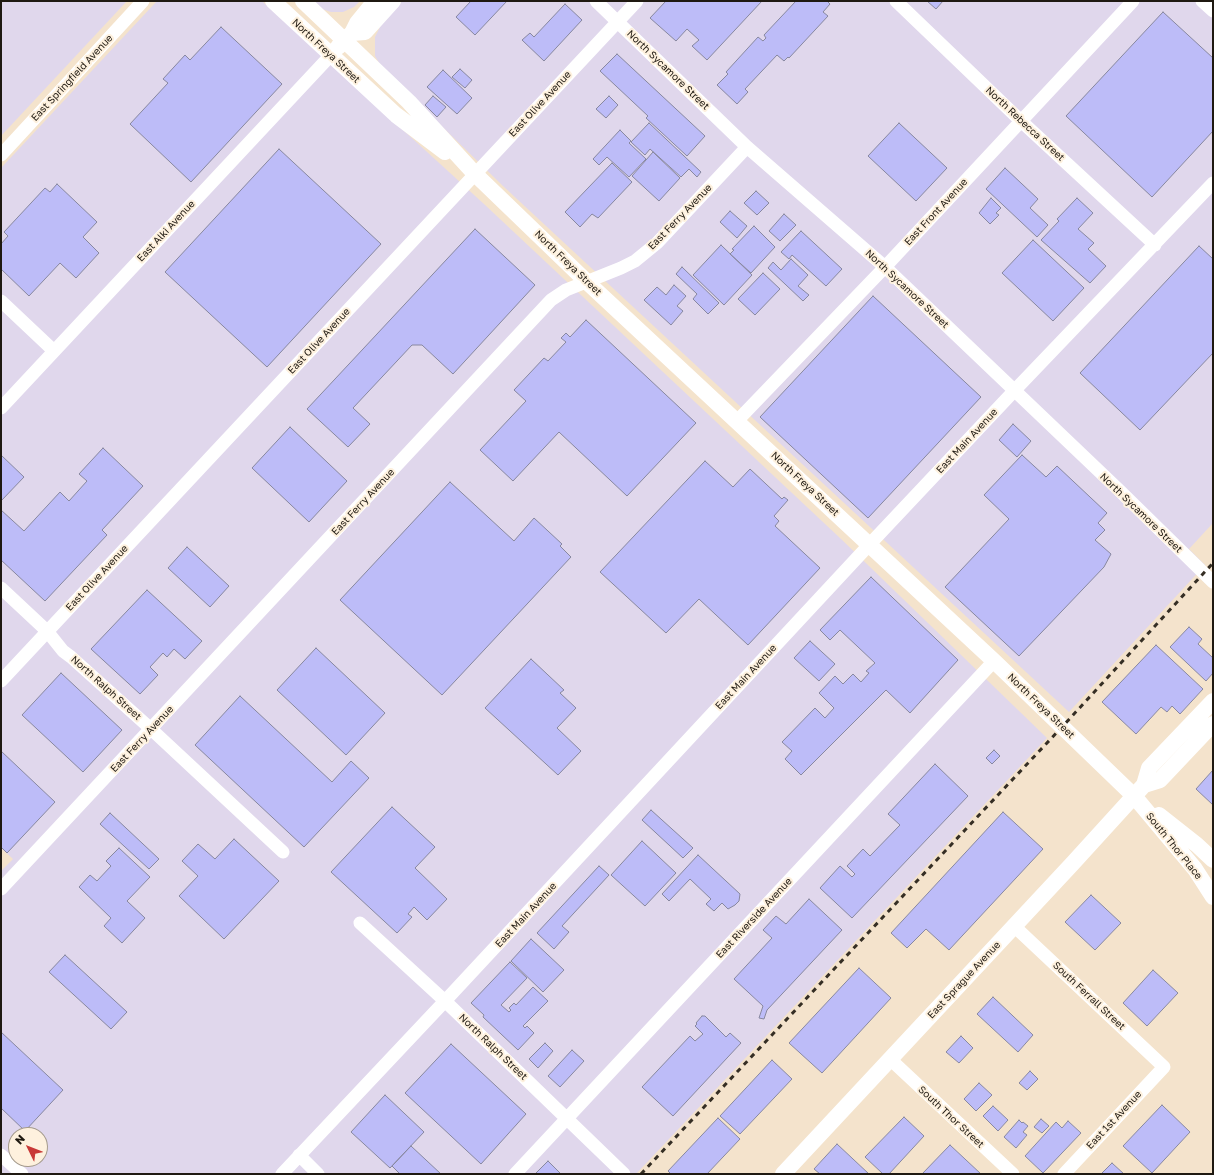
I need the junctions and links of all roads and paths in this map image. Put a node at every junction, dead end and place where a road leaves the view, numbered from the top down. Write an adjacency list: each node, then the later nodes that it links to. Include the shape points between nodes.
1 (143, 1): 17 (street, East Springfield Avenue)
2 (273, 1): 14 (main road, North Freya Street)
3 (303, 1): 13 (main road, North Freya Street)
4 (375, 1): 13 (main road)
5 (393, 1): 13 (main road, via 365,32)
6 (596, 1): 12 (street, North Sycamore Street)
7 (637, 1): 12 (street, East Olive Avenue)
8 (896, 1): 15 (street, North Rebecca Street)
9 (1133, 1): 15 (street, East Front Avenue)
10 (1202, 1): 11 (street)
11 (1213, 11)
12 (617, 22): 16 (street, North Sycamore Street); 18 (street, East Olive Avenue)
13 (348, 36): 14 (main road); 18 (main road, North Freya Street)
14 (331, 55): 18 (main road, North Freya Street, via 396,116); 24 (street, East Alki Avenue)
15 (1021, 120): 20 (street, North Rebecca Street); 21 (street, East Front Avenue)
16 (747, 147): 21 (street, North Sycamore Street); 22 (street, East Ferry Avenue, via 657,243 634,261)
17 (1, 155)
18 (475, 174): 22 (main road, North Freya Street); 31 (street, East Olive Avenue)
19 (1213, 183): 20 (street, East Main Avenue)
20 (1155, 245): 25 (street, East Main Avenue)
21 (884, 267): 25 (street, North Sycamore Street); 27 (street, East Front Avenue)
22 (587, 282): 27 (main road, North Freya Street); 36 (street, East Ferry Avenue, via 561,293 546,305)
23 (1, 301): 24 (street)
24 (54, 351): 26 (street, East Alki Avenue)
25 (1014, 391): 28 (street, East Main Avenue); 29 (street, North Sycamore Street)
26 (1, 408)
27 (738, 421): 28 (main road, North Freya Street)
28 (869, 545): 32 (main road, North Freya Street); 44 (street, East Main Avenue)
29 (1213, 582)
30 (1, 588): 31 (street, North Ralph Street)
31 (47, 631): 33 (street, East Olive Avenue); 36 (street, North Ralph Street, via 63,651)
32 (994, 661): 37 (main road, North Freya Street); 47 (street, East Riverside Avenue)
33 (1, 681)
34 (1213, 701): 37 (main road, East Sprague Avenue, via 1149,768)
35 (1213, 724): 37 (main road, East Sprague Avenue, via 1160,780)
36 (152, 729): 38 (street, North Ralph Street); 40 (street, East Ferry Avenue)
37 (1139, 790): 39 (main road); 41 (main road, South Thor Place); 43 (main road, East Sprague Avenue)
38 (283, 852)
39 (1213, 860)
40 (1, 889)
41 (1213, 897)
42 (360, 923): 44 (street, North Ralph Street)
43 (1014, 926): 45 (main road, East Sprague Avenue); 46 (street, South Ferrall Street)
44 (445, 1001): 47 (street, North Ralph Street); 49 (street, East Main Avenue)
45 (890, 1059): 55 (main road, East Sprague Avenue); 56 (street, South Thor Street)
46 (1164, 1067): 57 (street, East 1st Avenue)
47 (567, 1118): 53 (street, East Riverside Avenue); 54 (street, North Ralph Street)
48 (1, 1155): 50 (street)
49 (298, 1155): 51 (street, East Main Avenue); 52 (street)
50 (22, 1174)
51 (282, 1174)
52 (318, 1174)
53 (515, 1174)
54 (624, 1174)
55 (783, 1174)
56 (1013, 1174)
57 (1064, 1174)

